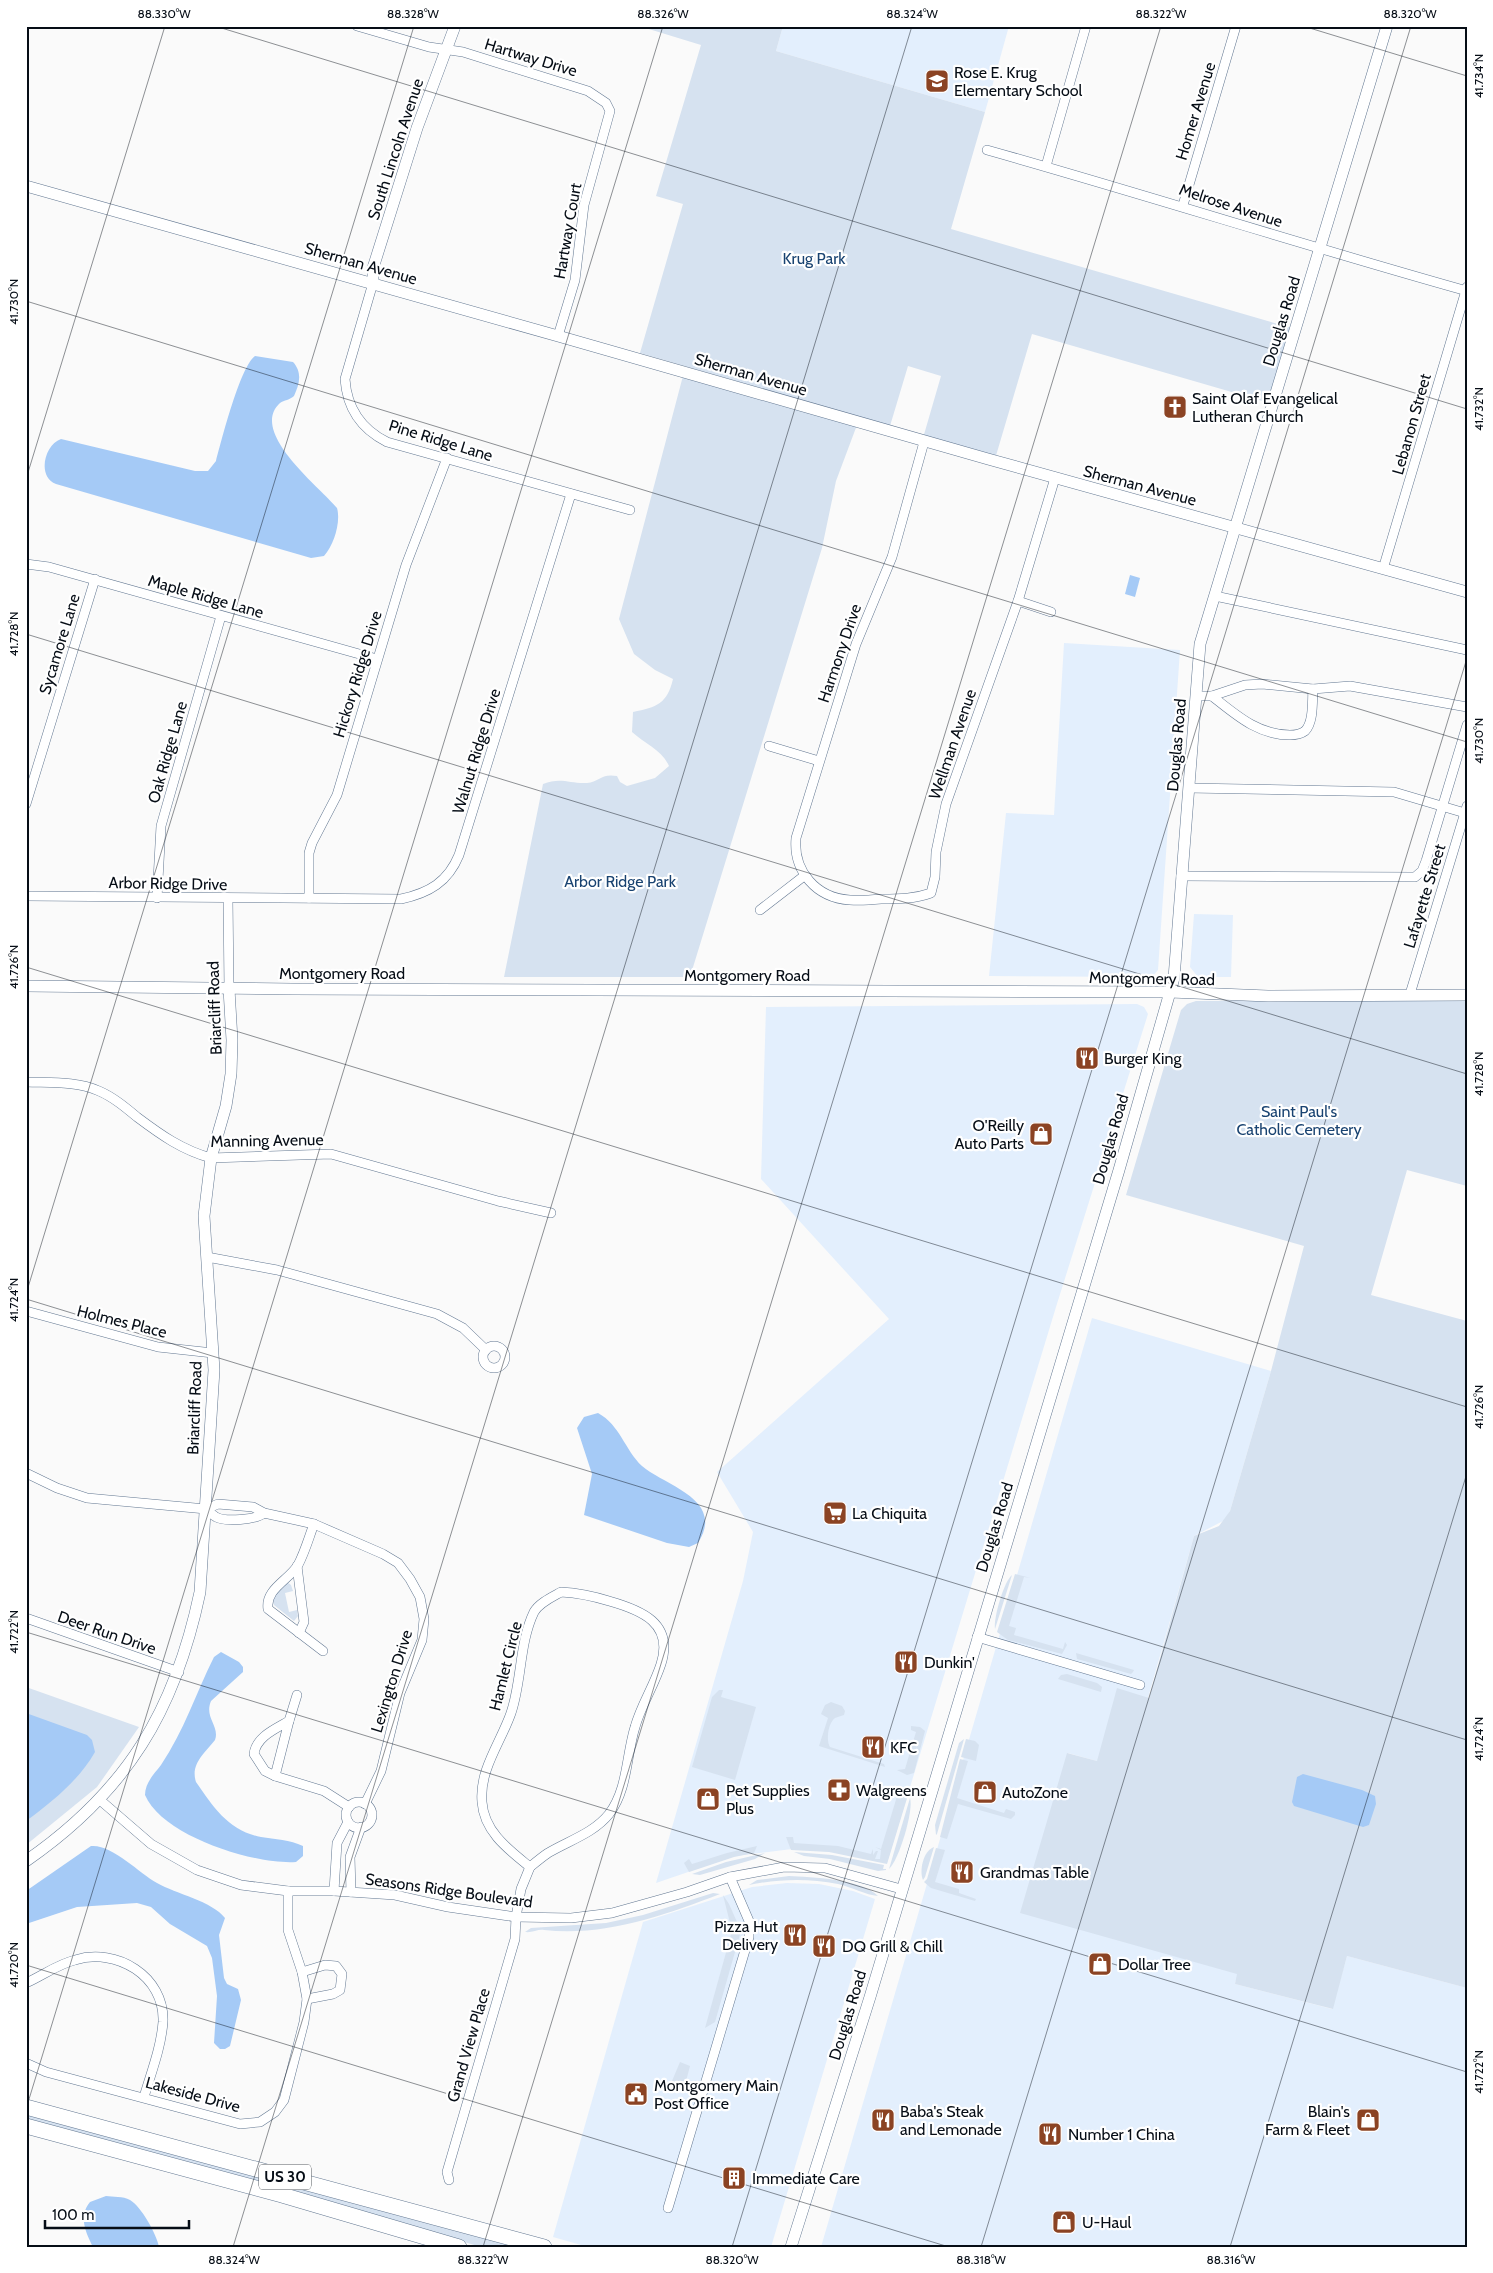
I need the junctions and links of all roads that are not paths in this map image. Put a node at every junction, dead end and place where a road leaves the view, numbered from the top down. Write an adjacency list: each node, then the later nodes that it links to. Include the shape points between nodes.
1 (357, 26): 6 (street, Hartway Drive)
2 (455, 26): 6 (street, South Lincoln Avenue)
3 (1086, 26): 9 (street)
4 (1236, 26): 11 (street, Homer Avenue)
5 (1387, 26): 12 (street, Douglas Road)
6 (446, 50): 7 (street, Hartway Drive, via 462,52 588,91); 13 (street, South Lincoln Avenue, via 373,268)
7 (606, 103): 15 (street, Hartway Court, via 610,111 608,124 588,188 575,280)
8 (987, 150): 9 (street, Melrose Avenue)
9 (1046, 166): 11 (street, Melrose Avenue)
10 (26, 186): 13 (street, Sherman Avenue)
11 (1182, 205): 12 (street, Melrose Avenue)
12 (1319, 249): 14 (street, Melrose Avenue); 21 (street, Douglas Road)
13 (373, 283): 15 (street, Sherman Avenue); 17 (street, Pine Ridge Lane, via 345,379 352,410 376,436)
14 (1466, 289): 23 (street, Lebanon Street)
15 (558, 336): 16 (street, Sherman Avenue)
16 (924, 442): 18 (street, Sherman Avenue); 38 (street, Harmony Drive, via 892,557 856,644)
17 (446, 458): 19 (street, Pine Ridge Lane); 31 (street, Hickory Ridge Drive, via 406,565)
18 (1056, 478): 21 (street, Sherman Avenue); 27 (street, Wellman Avenue)
19 (571, 494): 20 (street, Pine Ridge Lane); 48 (street, Walnut Ridge Drive, via 454,867 429,891 401,899)
20 (630, 510)
21 (1236, 528): 23 (street, Sherman Avenue); 26 (street, Douglas Road)
22 (26, 564): 24 (street, Maple Ridge Lane, via 49,566)
23 (1383, 569): 25 (street, Sherman Avenue)
24 (95, 579): 29 (street, Maple Ridge Lane); 40 (street, Sycamore Lane)
25 (1467, 592)
26 (1215, 596): 30 (street); 33 (street, Douglas Road, via 1200,644)
27 (1018, 601): 28 (street); 43 (street, Wellman Avenue, via 946,804 931,893 917,898 848,900 813,887)
28 (1051, 612)
29 (221, 616): 31 (street, Maple Ridge Lane); 46 (street, Oak Ridge Lane, via 161,826)
30 (1467, 650)
31 (377, 660): 48 (street, Hickory Ridge Drive, via 337,795 309,853)
32 (1313, 689): 34 (street, via 1245,685); 34 (street, via 1310,722 1305,732 1297,735 1269,733 1256,728); 35 (street, via 1362,687)
33 (1196, 696): 34 (street); 39 (street, Douglas Road)
34 (1212, 696)
35 (1467, 708)
36 (1467, 725): 41 (street)
37 (769, 746): 38 (street)
38 (819, 761): 43 (street, Harmony Drive, via 796,838 795,850)
39 (1188, 788): 41 (street, via 1378,791 1402,794); 44 (street, Douglas Road)
40 (26, 804)
41 (1442, 806): 42 (street); 44 (street, via 1426,861 1422,871 1415,876)
42 (1466, 810): 53 (street, Lafayette Street)
43 (804, 876): 49 (street)
44 (1181, 876): 52 (street, Douglas Road, via 1174,978)
45 (26, 896): 46 (street, Arbor Ridge Drive)
46 (157, 898): 47 (street, Arbor Ridge Drive)
47 (228, 898): 48 (street, Arbor Ridge Drive); 51 (street, Briarcliff Road)
48 (309, 898)
49 (760, 910)
50 (26, 986): 51 (street, Montgomery Road)
51 (229, 989): 52 (street, Montgomery Road); 56 (street, Briarcliff Road, via 231,1074 226,1106)
52 (1170, 992): 53 (street, Montgomery Road, via 1214,995); 69 (street, Douglas Road)
53 (1410, 994): 54 (street, Montgomery Road)
54 (1467, 994)
55 (26, 1082): 56 (street, Manning Avenue, via 74,1084 100,1091 174,1144)
56 (211, 1158): 57 (street, Manning Avenue, via 331,1154); 58 (street, Briarcliff Road, via 204,1216)
57 (551, 1213)
58 (208, 1257): 60 (street, via 277,1270 437,1314 463,1328); 61 (street, Briarcliff Road)
59 (26, 1311): 61 (street, Holmes Place, via 158,1348)
60 (486, 1350)
61 (212, 1353): 63 (street, Briarcliff Road, via 214,1370)
62 (26, 1472): 63 (street, via 56,1488 87,1498)
63 (206, 1509): 64 (street, Lexington Drive, via 218,1504 253,1507); 64 (street, Lexington Drive, via 216,1518 250,1519); 71 (street, Briarcliff Road, via 200,1592)
64 (264, 1512): 65 (street, Lexington Drive)
65 (314, 1524): 66 (street); 77 (street, Lexington Drive, via 383,1554 398,1564 420,1597 424,1619 422,1640 400,1694 381,1772)
66 (297, 1566): 68 (street, via 304,1622); 68 (street, via 270,1596 267,1604 268,1609)
67 (26, 1618): 71 (street, Deer Run Drive)
68 (300, 1634): 70 (street)
69 (977, 1637): 72 (street); 84 (street, Douglas Road)
70 (323, 1651)
71 (179, 1672): 76 (street, Briarcliff Road, via 147,1738)
72 (1140, 1685)
73 (297, 1695): 74 (street)
74 (289, 1721): 75 (street); 75 (street, via 260,1739 255,1746 254,1754 266,1771)
75 (275, 1776): 78 (street, via 324,1791)
76 (100, 1800): 81 (street, Briarcliff Road, via 59,1838); 85 (street, Seasons Ridge Boulevard, via 151,1844 197,1870 241,1885)
77 (365, 1804): 78 (street, via 355,1803); 80 (street, Lexington Drive, via 371,1818)
78 (349, 1808): 79 (street, via 346,1813)
79 (348, 1822): 80 (street); 86 (street, via 337,1843)
80 (361, 1828): 87 (street, Lexington Drive, via 350,1857)
81 (26, 1861)
82 (530, 1867): 82 (street, Hamlet Circle, via 599,1823 618,1796 634,1728 661,1663 664,1646 657,1626 650,1617 635,1608 581,1593 561,1592 535,1611 528,1629 511,1712 488,1764 482,1802 487,1824 502,1844); 88 (street, via 521,1889)
83 (730, 1877): 84 (street, Seasons Ridge Boulevard, via 784,1867 824,1868); 88 (street, Seasons Ridge Boulevard, via 612,1913 571,1918); 97 (street, via 749,1921 749,1937)
84 (901, 1889): 100 (street, Douglas Road)
85 (288, 1891): 86 (street, Seasons Ridge Boulevard); 89 (street, Lakeside Drive, via 288,1930)
86 (334, 1891): 87 (street, Seasons Ridge Boulevard)
87 (352, 1892): 88 (street, Seasons Ridge Boulevard, via 395,1895)
88 (516, 1917): 96 (street, Grand View Place, via 515,1939 447,2172)
89 (302, 1972): 91 (street, Lakeside Drive); 91 (street, via 325,1965 336,1966 342,1974 340,1990)
90 (26, 1984): 93 (street, via 74,1960 98,1956 121,1960 140,1972 154,1987 162,2005 163,2021)
91 (306, 1999): 93 (street, Lakeside Drive, via 304,2022 284,2100 275,2112 260,2122 240,2124)
92 (26, 2063): 93 (street, Lakeside Drive, via 46,2072)
93 (144, 2097)
94 (26, 2107): 99 (main road, US 30)
95 (26, 2126): 98 (main road, US 30)
96 (450, 2180)
97 (668, 2208)
98 (459, 2247)
99 (544, 2247)
100 (791, 2247)

